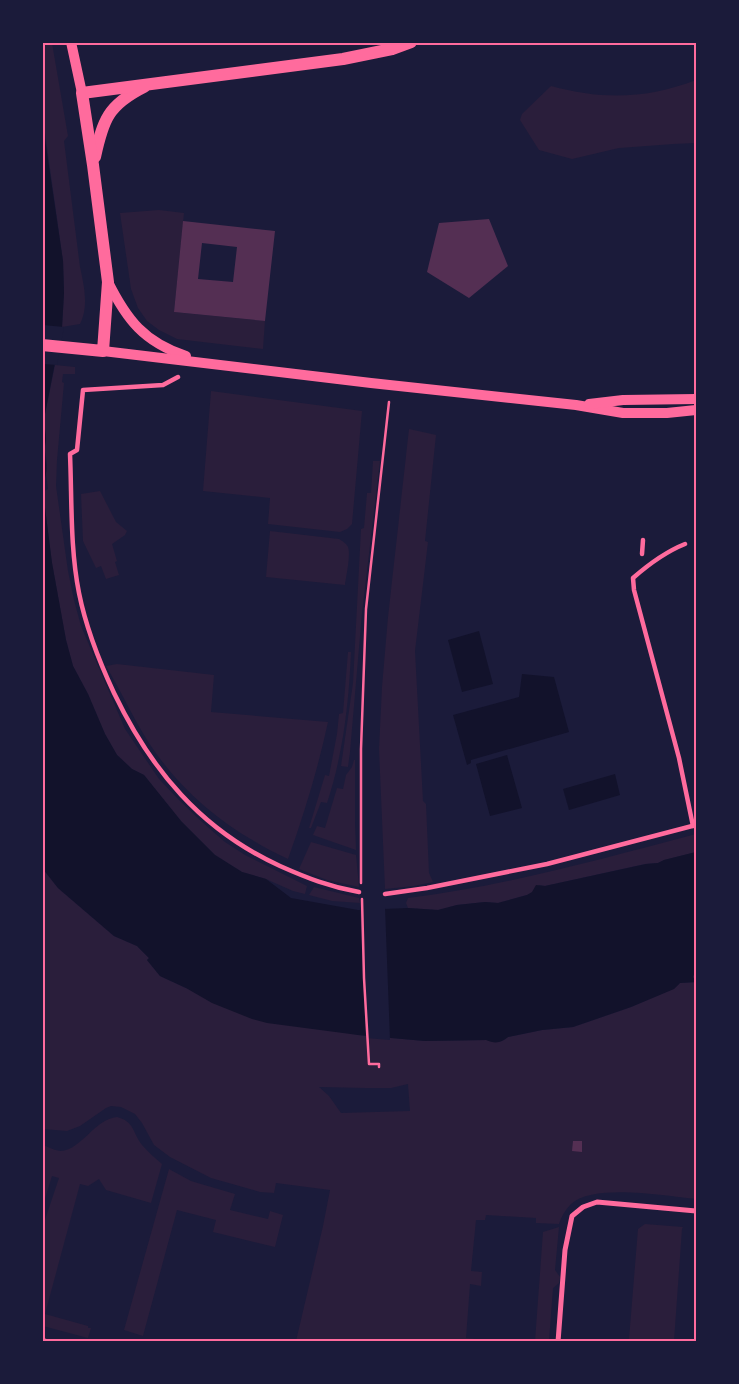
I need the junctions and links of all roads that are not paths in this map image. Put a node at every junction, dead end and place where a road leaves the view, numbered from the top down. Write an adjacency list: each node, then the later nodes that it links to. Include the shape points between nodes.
1 (71, 42): 4 (main road)
2 (411, 42): 3 (main road, via 367,55)
3 (148, 85): 4 (main road); 5 (main road, via 122,100 108,116 101,130)
4 (82, 92): 5 (main road)
5 (93, 165): 6 (main road)
6 (108, 282): 8 (main road); 9 (main road, via 122,308 146,335 169,350)
7 (42, 345): 8 (main road)
8 (103, 351): 9 (main road)
9 (211, 364): 12 (main road)
10 (178, 377): 18 (street, via 163,385 83,390 76,450 70,454 74,558 79,593 96,652 121,709 148,755 199,814 226,836 262,858 323,884)
11 (696, 399): 12 (main road, via 623,400)
12 (576, 405): 13 (main road, via 623,413)
13 (696, 410)
14 (643, 540): 16 (street)
15 (685, 544): 17 (street, via 647,565 633,578)
16 (642, 554)
17 (695, 825): 19 (street, via 547,864)
18 (360, 894)
19 (385, 894)
20 (696, 1211): 23 (street, via 597,1202 572,1216 565,1250)
21 (42, 1340): 22 (street)
22 (48, 1342)
23 (558, 1342)

